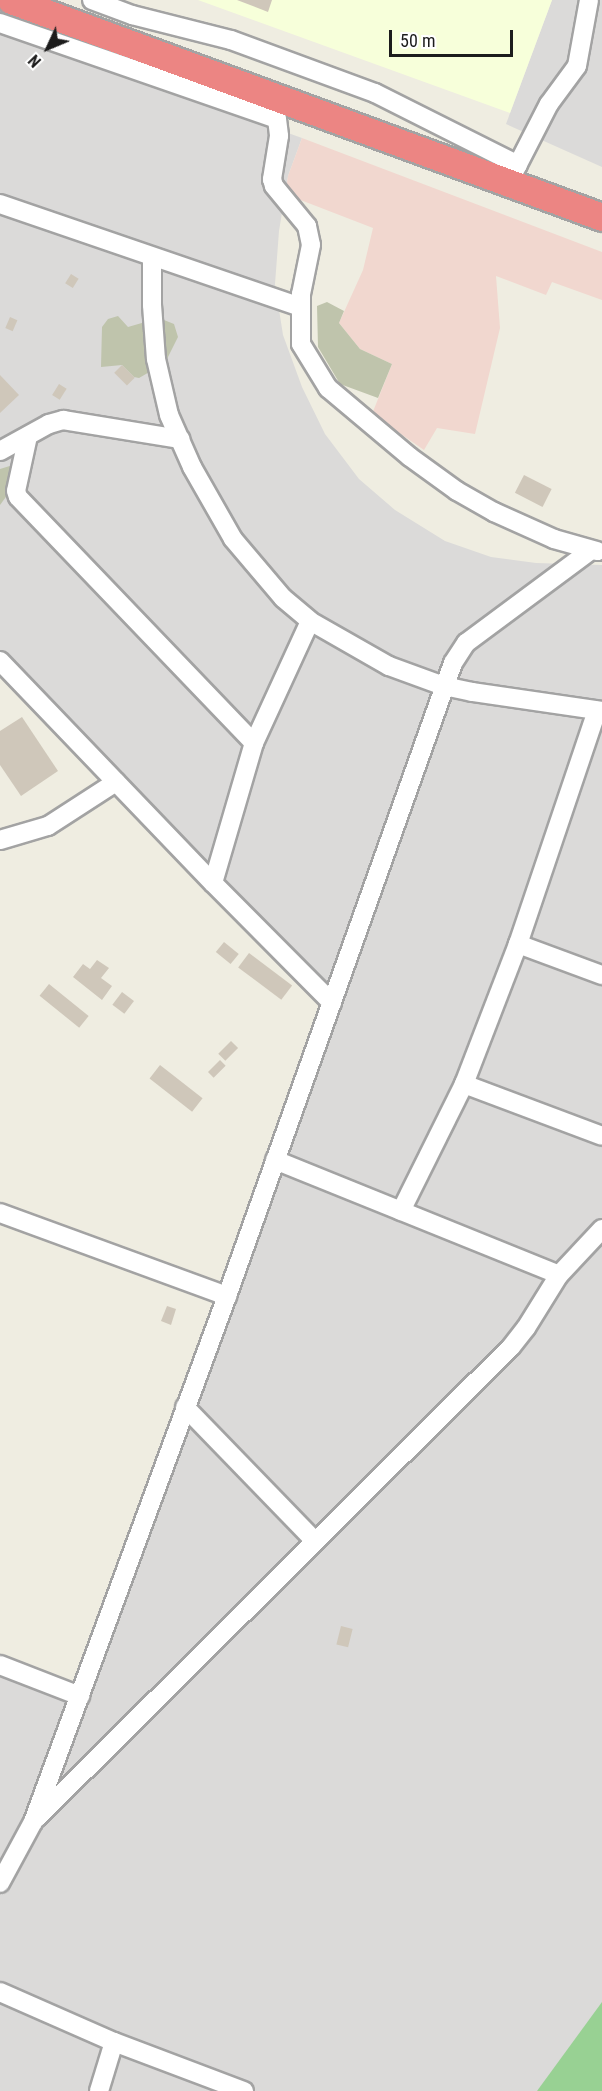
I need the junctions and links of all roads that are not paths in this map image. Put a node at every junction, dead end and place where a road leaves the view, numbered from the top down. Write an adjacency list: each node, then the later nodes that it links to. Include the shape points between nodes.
1 (11, 0): 5 (highway)
2 (92, 0): 5 (street, via 132,15 231,40 375,93)
3 (593, 5): 5 (street, via 578,66 549,104)
4 (0, 23): 9 (street, via 277,119 279,136 272,179 307,226 311,245)
5 (513, 174): 7 (highway)
6 (1, 209): 8 (street)
7 (602, 217)
8 (152, 258): 9 (street); 11 (street, via 156,359 169,415)
9 (300, 307): 13 (street, via 301,344 332,393 457,491 554,539)
10 (28, 436): 11 (street, via 63,420); 12 (street); 18 (street, via 16,490 18,497)
11 (180, 439): 14 (street, via 233,539 283,598)
12 (0, 451)
13 (596, 551): 16 (street, via 466,643)
14 (310, 621): 16 (street, via 365,655); 18 (street)
15 (0, 661): 19 (street)
16 (444, 686): 17 (street); 24 (street)
17 (599, 711): 22 (street)
18 (254, 743): 21 (street)
19 (116, 782): 20 (street, via 48,826); 21 (street)
20 (0, 840)
21 (213, 883): 24 (street)
22 (518, 944): 23 (street); 25 (street)
23 (602, 975)
24 (332, 1003): 27 (street)
25 (464, 1084): 26 (street); 28 (street)
26 (602, 1136)
27 (275, 1160): 28 (street); 32 (street)
28 (402, 1211): 31 (street)
29 (0, 1213): 32 (street)
30 (602, 1229): 31 (street)
31 (560, 1275): 34 (street, via 511,1347)
32 (227, 1296): 33 (street)
33 (185, 1407): 34 (street); 36 (street)
34 (315, 1541): 37 (street)
35 (0, 1665): 36 (street)
36 (80, 1696): 37 (street)
37 (33, 1822): 38 (street)
38 (0, 1883)
39 (0, 1992): 40 (street)
40 (114, 2042): 41 (street); 42 (street)
41 (99, 2091)
42 (244, 2091)

